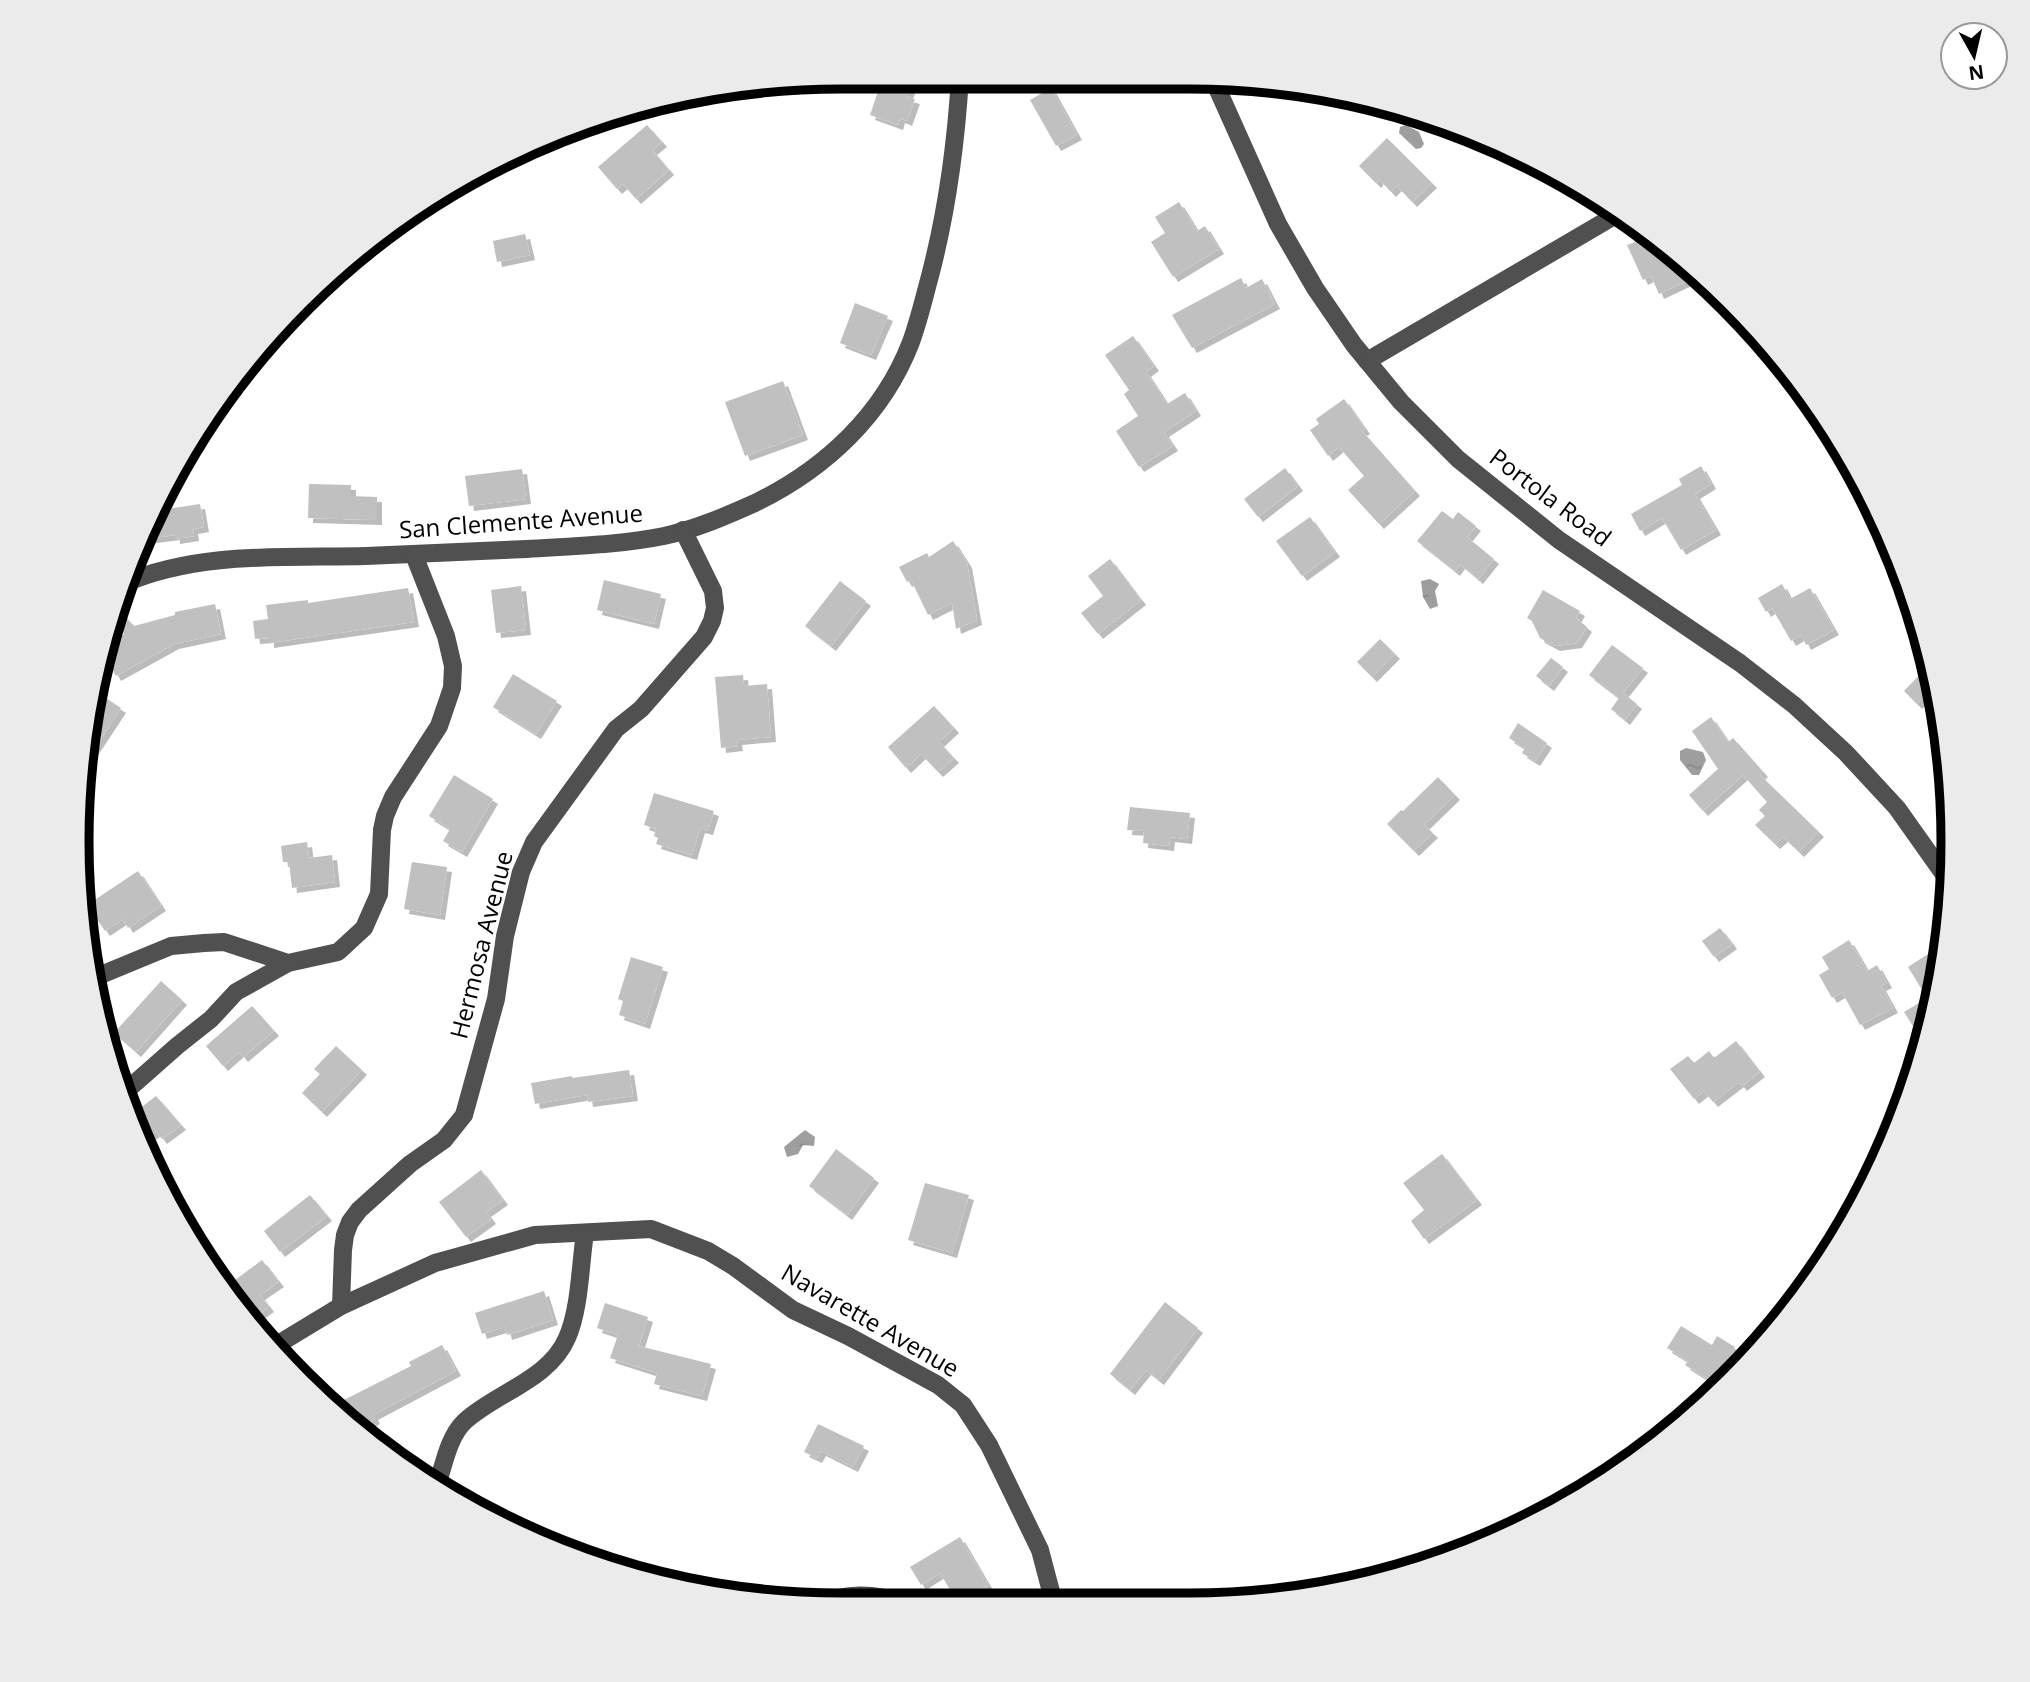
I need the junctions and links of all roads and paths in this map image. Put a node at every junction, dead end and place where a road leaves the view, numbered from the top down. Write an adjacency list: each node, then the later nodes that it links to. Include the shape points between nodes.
1 (959, 89): 5 (street, San Clemente Avenue, via 936,254 910,344 889,387 860,427 805,475 724,518)
2 (1218, 90): 4 (street, Portola Road, via 1278,224 1315,288)
3 (1610, 218): 4 (street)
4 (1367, 361): 8 (street, Portola Road, via 1451,452 1559,540 1794,705 1897,807)
5 (683, 530): 6 (street, San Clemente Avenue, via 630,542); 13 (street, Hermosa Avenue, via 713,591 712,621 704,637 642,709 616,729 534,842 521,872 496,999 464,1115 444,1140 410,1164 350,1222 344,1243)
6 (414, 555): 7 (street, San Clemente Avenue, via 220,560); 9 (street, via 453,666 447,707 385,816 379,894 364,928 338,952)
7 (136, 579)
8 (1940, 868)
9 (289, 963): 10 (street, via 223,942 204,943 171,946); 11 (street, via 236,992)
10 (102, 975)
11 (130, 1087)
12 (585, 1233): 13 (street, Navarette Avenue, via 535,1236 448,1259); 15 (street, via 573,1318 563,1345 544,1367 464,1423 451,1442); 16 (street, Navarette Avenue, via 651,1229 708,1251 793,1310 938,1385 963,1405 989,1445 1040,1550)
13 (341, 1306): 14 (street, Navarette Avenue)
14 (281, 1342)
15 (440, 1477)
16 (1051, 1593)

